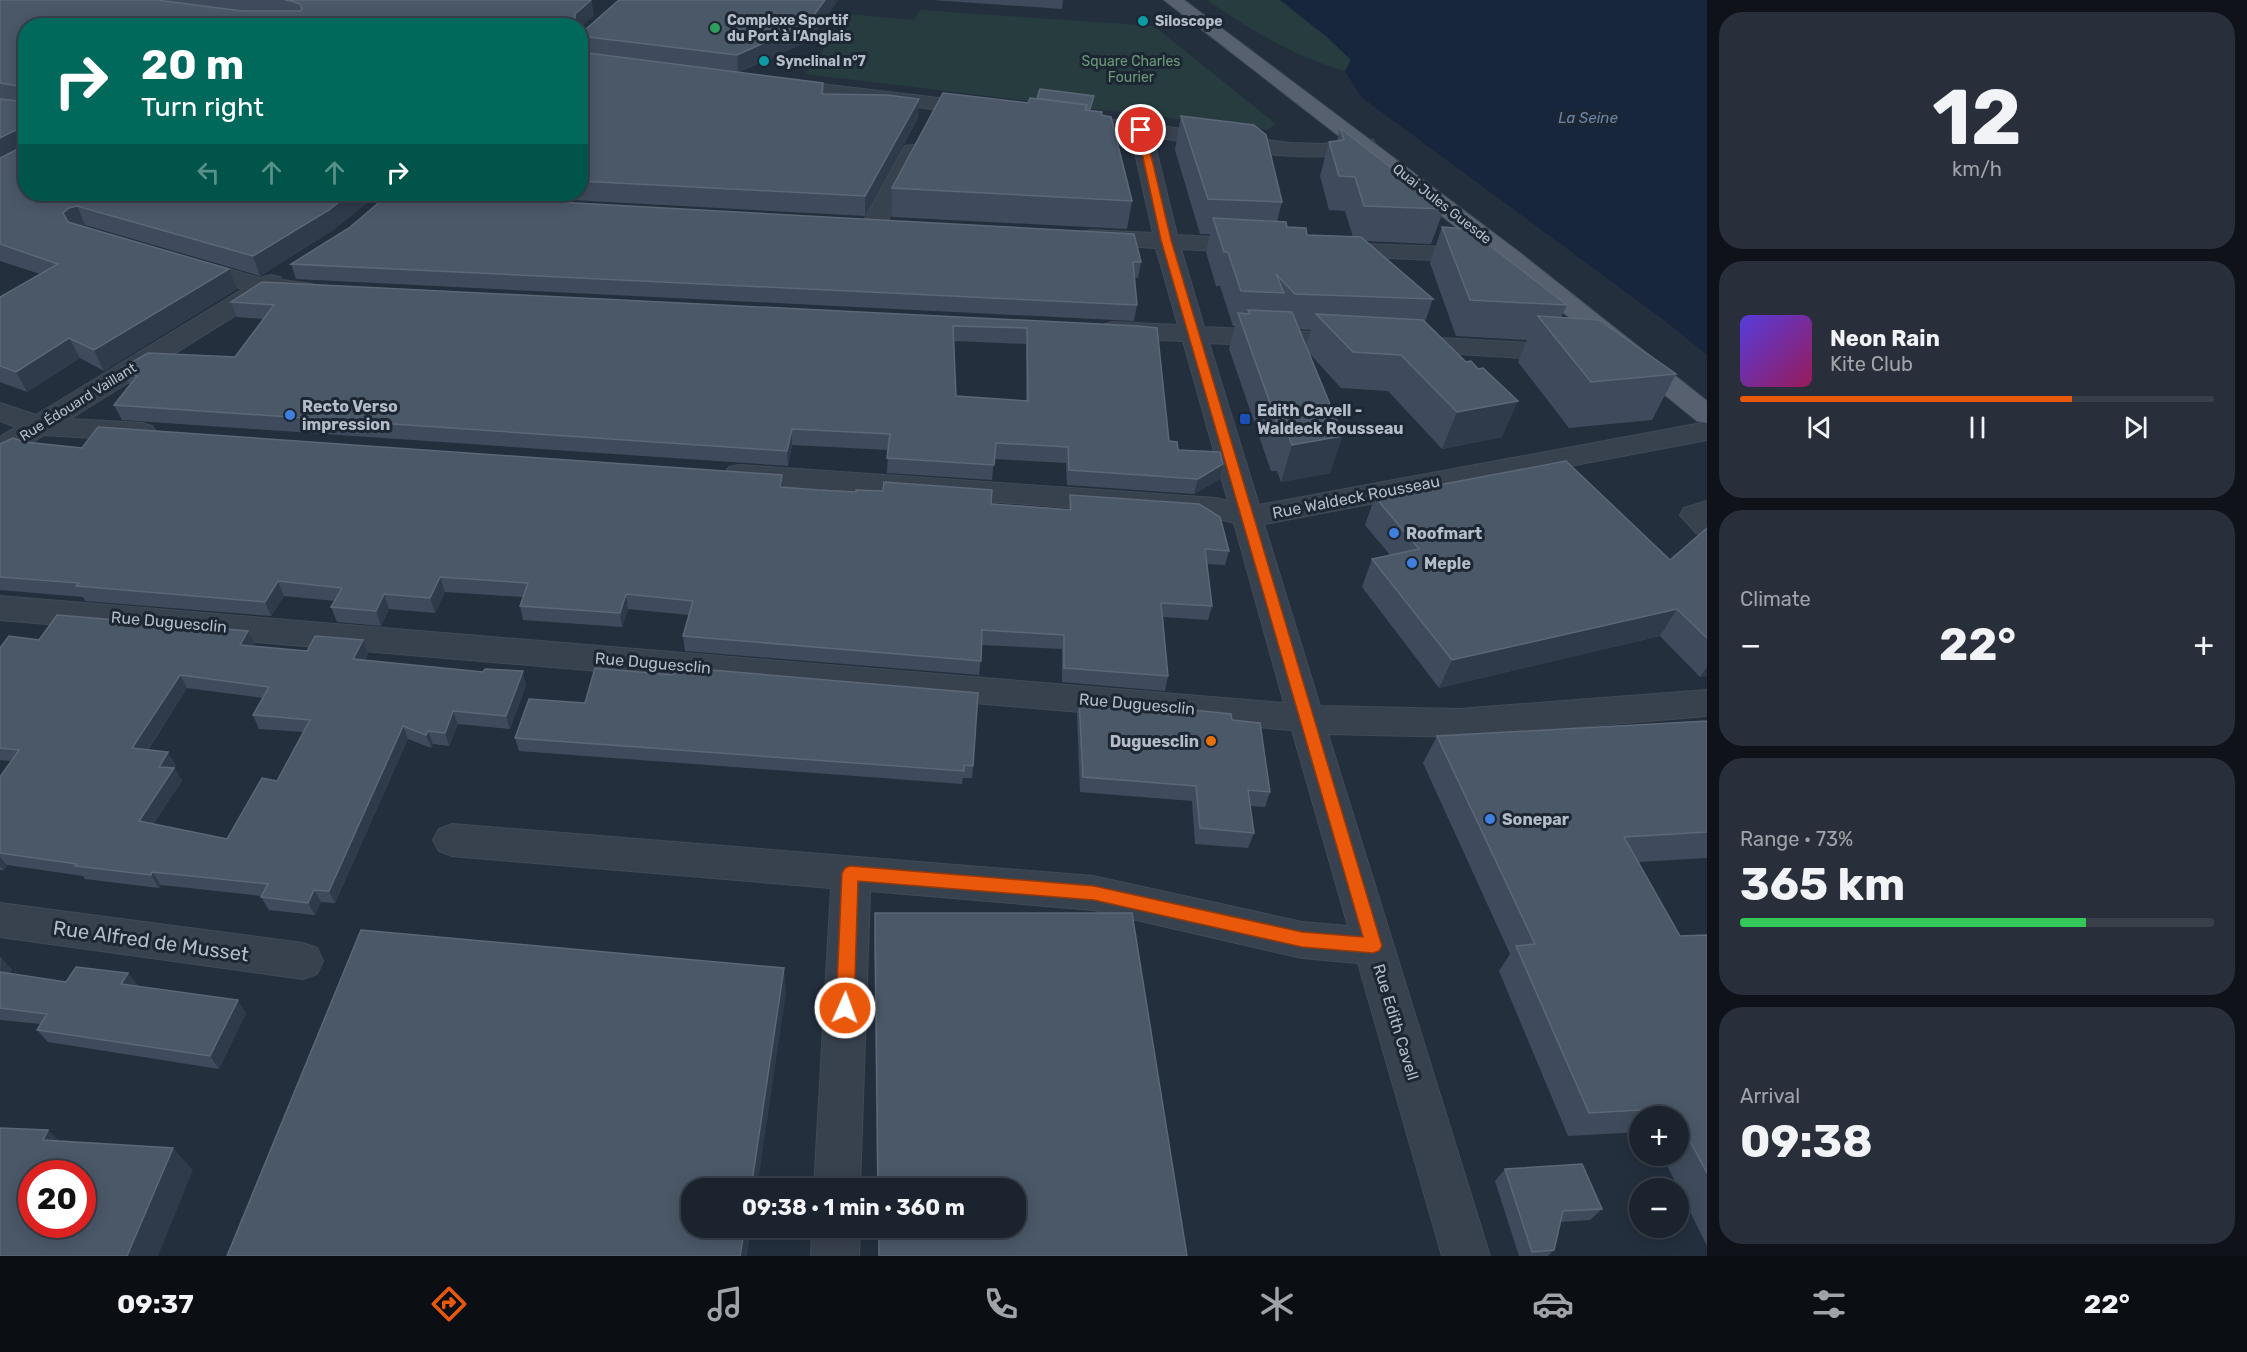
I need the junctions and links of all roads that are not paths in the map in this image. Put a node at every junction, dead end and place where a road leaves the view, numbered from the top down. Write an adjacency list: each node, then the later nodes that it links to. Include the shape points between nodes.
1 (1173, 0): 7 (main road, Quai Jules Guesde)
2 (756, 82): 5 (street)
3 (1004, 112): 5 (street)
4 (1048, 118): 6 (street)
5 (930, 120): 8 (street, via 883,227)
6 (1141, 130): 7 (street, via 1299,150); 10 (street, Rue Edith Cavell)
7 (1365, 145): 14 (main road, Quai Jules Guesde)
8 (849, 225)
9 (1075, 236): 10 (street)
10 (1166, 240): 11 (street); 19 (street, Rue Edith Cavell)
11 (1270, 247)
12 (1317, 249): 14 (street)
13 (164, 257): 16 (street)
14 (1510, 257): 20 (main road, Quai Jules Guesde)
15 (298, 266): 16 (street, Rue Édouard Vaillant)
16 (264, 287): 17 (street); 23 (street, Rue Édouard Vaillant)
17 (332, 290)
18 (1086, 328): 19 (street)
19 (1194, 334): 20 (street); 29 (street, Rue Edith Cavell)
20 (1637, 358): 22 (main road, Quai Jules Guesde)
21 (0, 411): 23 (street)
22 (1707, 414)
23 (38, 426): 25 (street); 26 (street, Rue Édouard Vaillant)
24 (1707, 431): 29 (street, Rue Waldeck Rousseau)
25 (163, 433)
26 (0, 450)
27 (714, 472): 29 (street, Rue Waldeck Rousseau, via 1216,508)
28 (1707, 511): 30 (street, via 1695,515)
29 (1247, 517): 33 (street, Rue Edith Cavell)
30 (1707, 526)
31 (0, 608): 33 (street, Rue Duguesclin)
32 (1707, 703): 33 (street, Rue Duguesclin, via 1459,723)
33 (1306, 718): 37 (street, Rue Edith Cavell)
34 (452, 840): 35 (street)
35 (850, 873): 37 (street, via 1094,893 1302,940); 39 (street)
36 (0, 920): 38 (street, Rue Alfred de Musset)
37 (1373, 946): 42 (street, Rue Edith Cavell)
38 (303, 961)
39 (837, 1178)
40 (836, 1238): 41 (street)
41 (835, 1256)
42 (1466, 1256)

